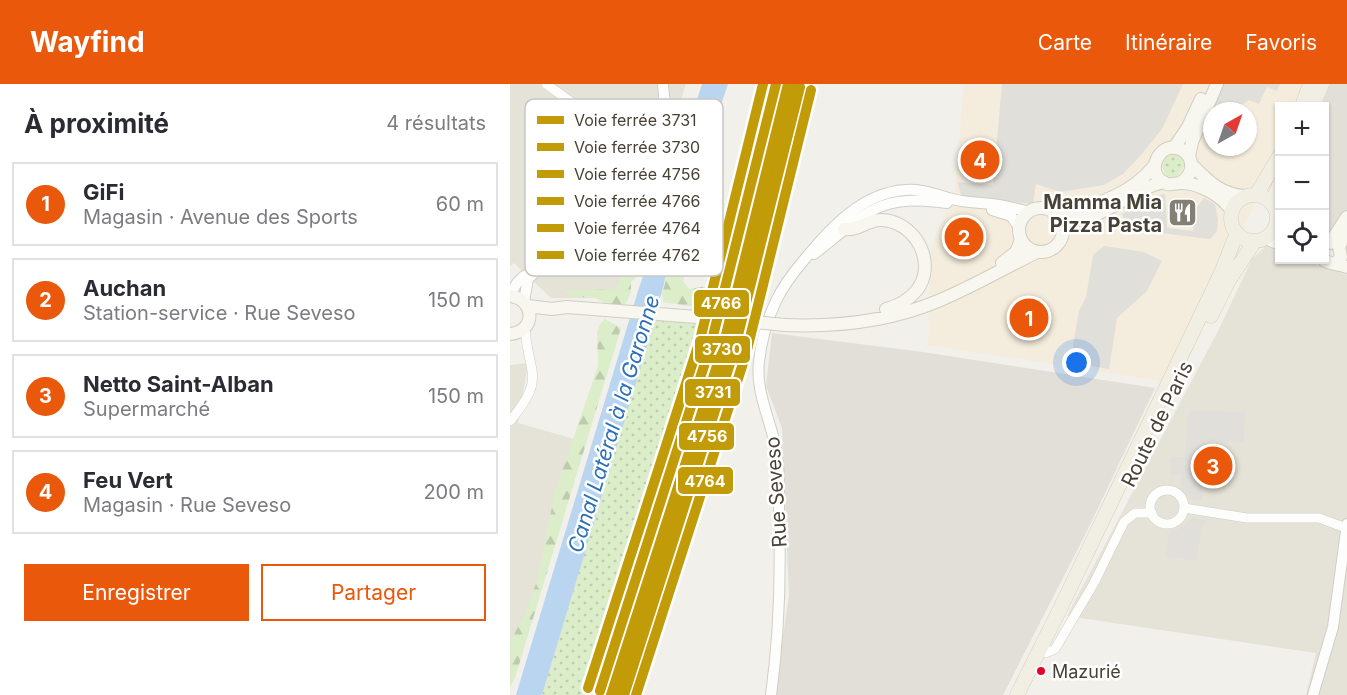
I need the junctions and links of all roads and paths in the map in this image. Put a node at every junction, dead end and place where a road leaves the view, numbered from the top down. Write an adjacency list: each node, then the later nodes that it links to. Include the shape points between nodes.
1 (546, 84): 7 (street)
2 (663, 84): 8 (street)
3 (1208, 84): 11 (main road)
4 (1217, 84): 12 (main road, via 1192,142)
5 (1310, 84): 9 (main road)
6 (1322, 84): 10 (main road)
7 (567, 99)
8 (664, 99)
9 (1303, 102)
10 (1315, 102)
11 (1174, 148): 12 (main road); 14 (main road, via 1162,151)
12 (1190, 160): 16 (main road, via 1189,175); 17 (main road, via 1223,192)
13 (1275, 163): 17 (main road)
14 (1154, 166): 15 (main road); 23 (main road, via 1144,177 1102,203)
15 (1164, 182): 16 (main road); 27 (main road)
16 (1180, 183): 21 (main road, via 1217,195)
17 (1251, 195): 19 (main road); 21 (main road, via 1238,202)
18 (1275, 196): 19 (main road)
19 (1272, 203): 20 (main road)
20 (1276, 210)
21 (1232, 211): 30 (main road, via 1231,221)
22 (1030, 212): 23 (main road, via 1042,209); 29 (main road); 35 (street, Rue Seveso, via 943,197 925,190 903,190 886,194 844,217)
23 (1054, 214): 27 (main road)
24 (1347, 217): 34 (main road)
25 (1275, 228): 31 (main road)
26 (844, 229): 29 (street, Rue Seveso, via 883,205 917,199 1002,212 1011,216); 35 (street, Rue Seveso); 43 (main road, via 879,219 899,224 916,238 924,269 918,288 897,306)
27 (1062, 230): 33 (main road, via 1054,248)
28 (1347, 230): 34 (main road)
29 (1020, 233): 33 (main road, via 1029,249); 41 (main road, via 1016,252 999,265)
30 (1237, 233): 31 (main road, via 1242,238); 50 (main road, Route de Paris)
31 (1260, 240): 32 (main road); 50 (main road, Route de Paris, via 1228,282 1096,546)
32 (1275, 243)
33 (1037, 252): 41 (main road, via 957,293)
34 (1336, 256)
35 (800, 265): 52 (street, Rue Seveso, via 775,302 758,364 760,392 774,434 778,473 779,630)
36 (525, 276): 38 (street)
37 (531, 276): 39 (street)
38 (510, 295): 39 (main road)
39 (526, 304): 40 (main road); 42 (main road)
40 (552, 309): 42 (main road); 43 (main road, bridge, via 617,310 785,325)
41 (908, 311): 43 (main road)
42 (527, 324): 44 (main road); 45 (street)
43 (841, 324)
44 (510, 334): 45 (street)
45 (527, 349): 46 (street, via 534,377 532,388)
46 (510, 421)
47 (1184, 508): 48 (street, via 1180,518 1171,523 1160,522); 48 (street, via 1181,497 1165,490 1153,498); 49 (street, via 1247,518 1318,518)
48 (1152, 513): 51 (street, via 1135,513 1124,522 1055,649)
49 (1347, 526): 54 (street, via 1334,627)
50 (1060, 609): 51 (main road, Route de Paris)
51 (1045, 651): 53 (main road, Route de Paris)
52 (771, 695)
53 (1017, 695)
54 (1313, 695)

